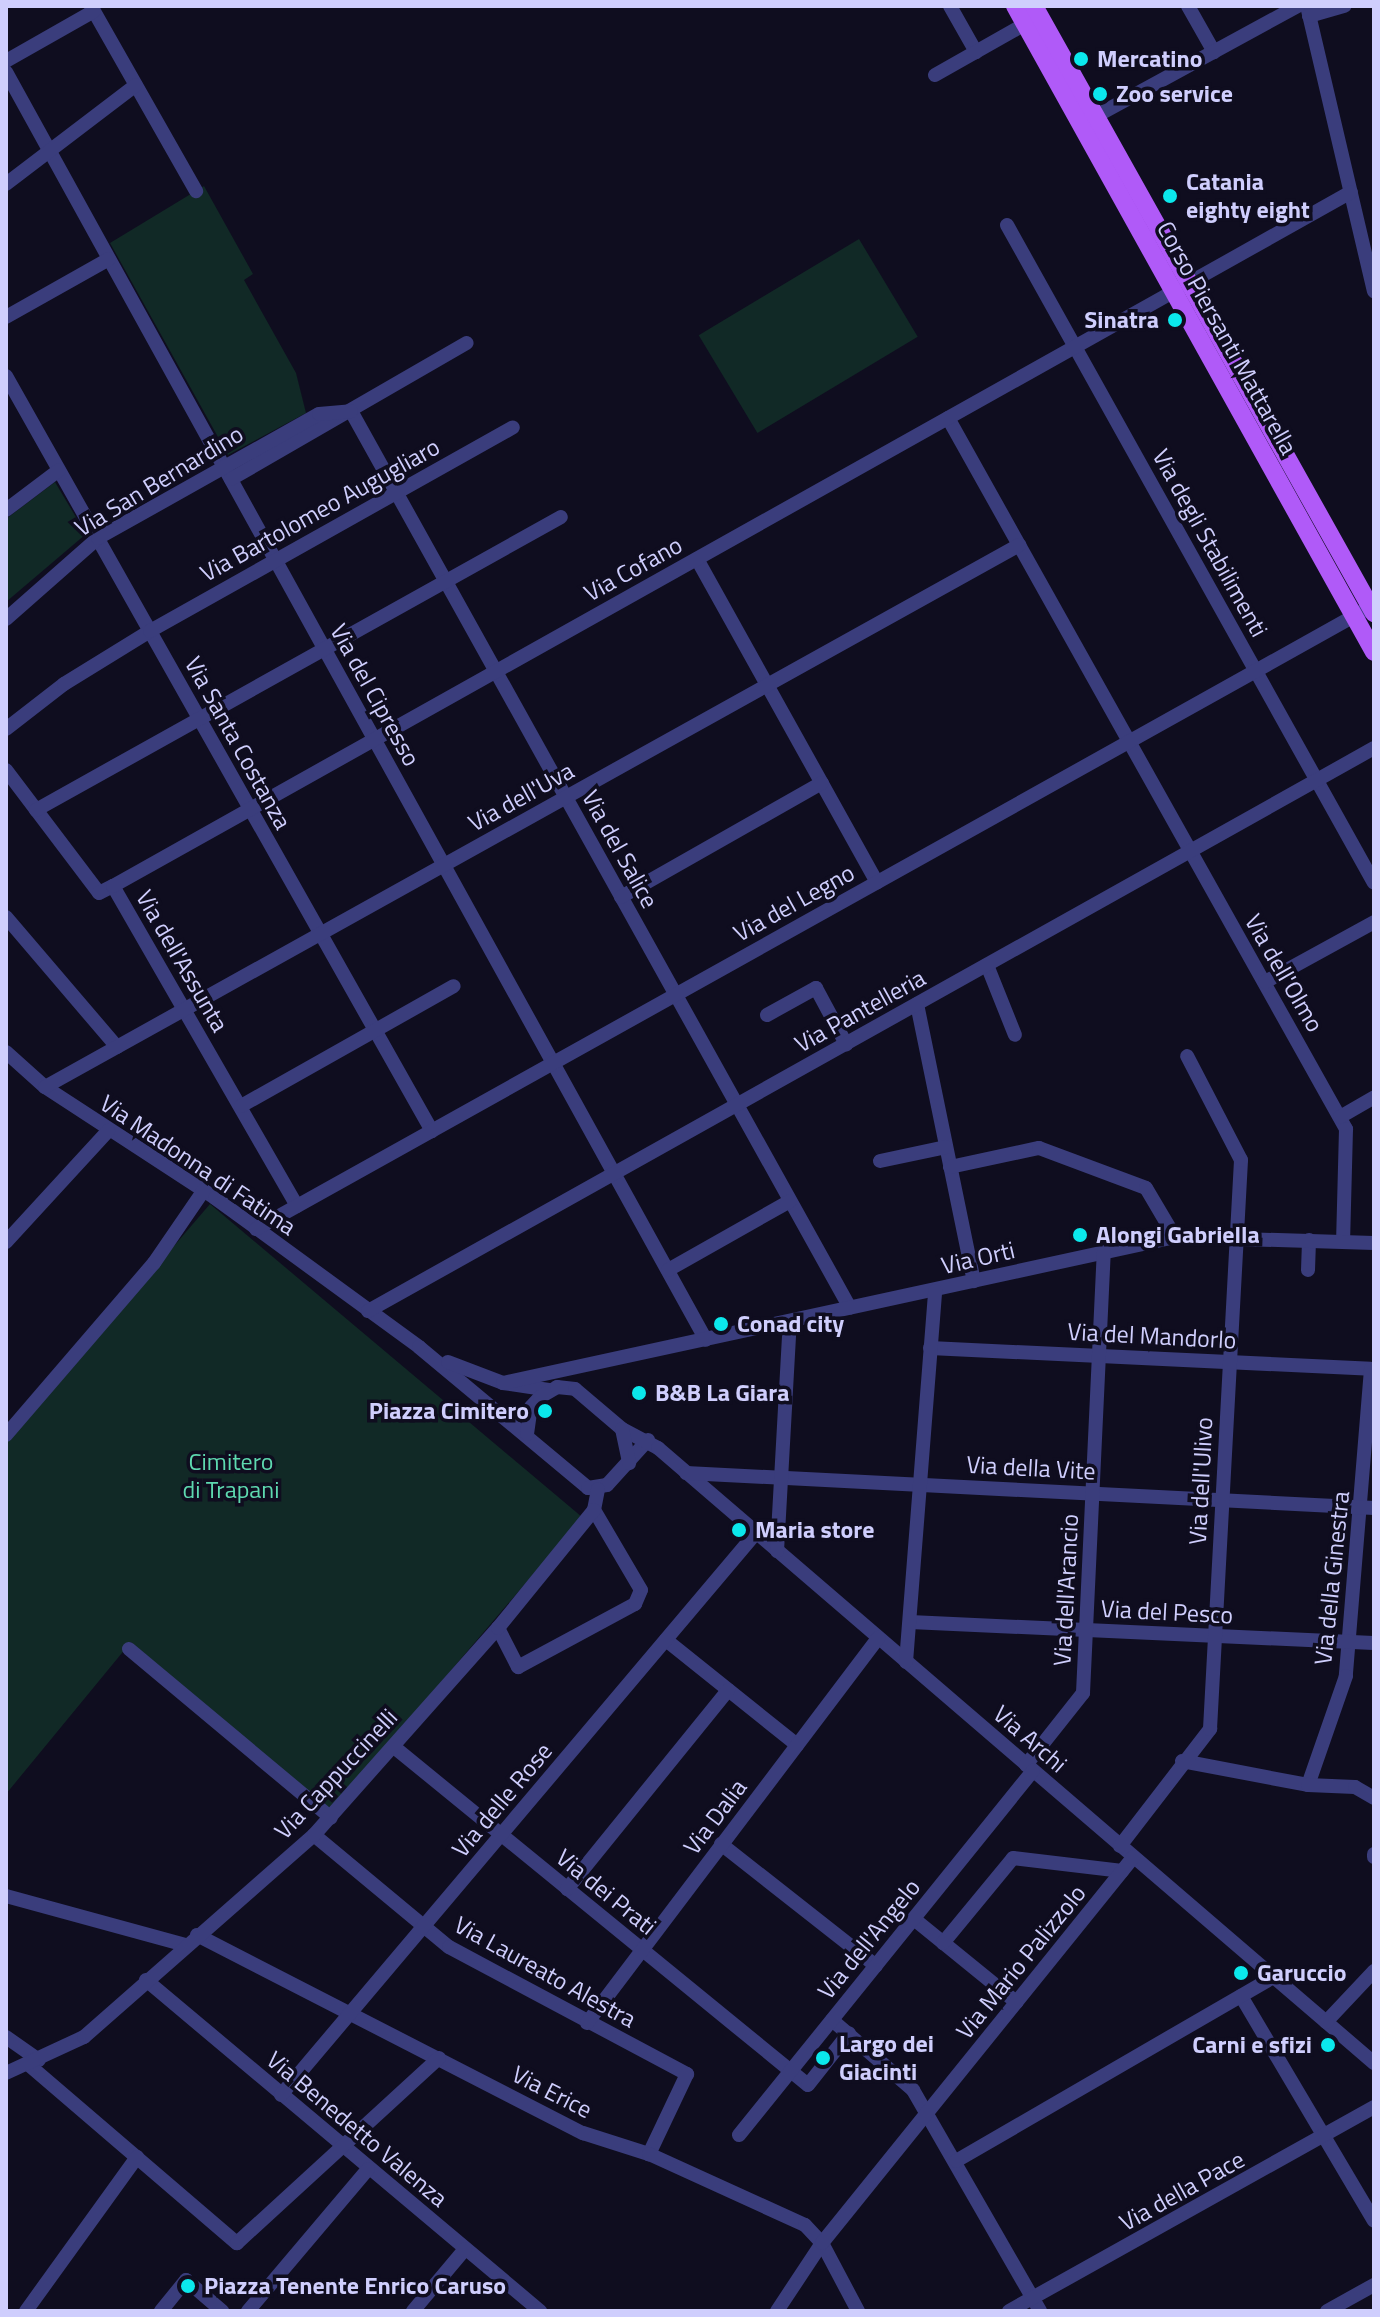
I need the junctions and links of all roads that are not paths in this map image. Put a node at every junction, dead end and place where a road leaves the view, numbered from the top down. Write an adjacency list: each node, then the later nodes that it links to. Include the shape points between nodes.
1 (950, 6): 9 (street)
2 (1015, 6): 8 (main road, Corso Piersanti Mattarella)
3 (1034, 6): 15 (main road, Corso Piersanti Mattarella)
4 (1188, 6): 10 (street)
5 (1345, 6): 7 (street)
6 (92, 9): 11 (street); 14 (street)
7 (1304, 9): 10 (street); 19 (street)
8 (1025, 24): 9 (street); 22 (main road, Corso Piersanti Mattarella)
9 (976, 52): 13 (street)
10 (1214, 52): 15 (street)
11 (6, 61)
12 (6, 72): 16 (street, Via del Cipresso)
13 (935, 75)
14 (136, 85): 16 (street); 18 (street)
15 (1096, 116): 22 (main road, Corso Piersanti Mattarella)
16 (49, 151): 17 (street); 21 (street, Via del Cipresso)
17 (6, 184)
18 (196, 191)
19 (1351, 192): 22 (street, Via Cofano); 23 (street)
20 (1007, 225): 26 (street, Via degli Stabilimenti)
21 (109, 259): 24 (street); 33 (street, Via del Cipresso)
22 (1181, 287): 26 (street, Via Cofano); 42 (main road, Corso Piersanti Mattarella); 43 (main road, Corso Piersanti Mattarella)
23 (1374, 291)
24 (6, 317)
25 (467, 343): 29 (street, Via San Bernardino)
26 (1075, 347): 30 (street, Via Cofano); 48 (street, Via degli Stabilimenti)
27 (6, 376): 28 (street, Via Santa Costanza)
28 (10, 394): 32 (street, Via Santa Costanza)
29 (351, 411): 33 (street, Via San Bernardino, via 319,414); 34 (street, Via del Salice)
30 (948, 418): 38 (street, Via dell'Olmo); 39 (street, Via Cofano)
31 (513, 427): 34 (street, Via Bartolomeo Augugliaro)
32 (59, 470): 35 (street); 37 (street, Via Santa Costanza)
33 (227, 473): 37 (street, Via San Bernardino); 40 (street, Via del Cipresso)
34 (396, 493): 40 (street, Via Bartolomeo Augugliaro); 41 (street, Via del Salice)
35 (6, 510)
36 (561, 517): 41 (street)
37 (98, 538): 44 (street, Via San Bernardino); 45 (street, Via Santa Costanza)
38 (1019, 545): 50 (street, Via dell'Uva); 54 (street, Via dell'Olmo)
39 (697, 559): 49 (street, Via Cofano); 50 (street)
40 (275, 560): 45 (street, Via Bartolomeo Augugliaro); 46 (street, Via del Cipresso)
41 (446, 582): 46 (street); 49 (street, Via del Salice)
42 (1373, 608): 43 (street, Via del Legno)
43 (1354, 616): 47 (main road, Corso Piersanti Mattarella); 48 (street, Via del Legno)
44 (6, 619)
45 (150, 631): 51 (street, Via Santa Costanza); 52 (street, Via Bartolomeo Augugliaro, via 64,684)
46 (325, 649): 51 (street); 53 (street, Via del Cipresso)
47 (1374, 652)
48 (1256, 671): 54 (street, Via del Legno); 57 (street, Via degli Stabilimenti)
49 (496, 672): 53 (street, Via Cofano); 59 (street, Via del Salice)
50 (767, 685): 58 (street); 59 (street, Via dell'Uva)
51 (199, 719): 60 (street, Via Santa Costanza); 61 (street)
52 (6, 729)
53 (375, 739): 60 (street, Via Cofano); 63 (street, Via del Cipresso)
54 (1129, 741): 62 (street, Via dell'Olmo); 64 (street, Via del Legno)
55 (1374, 748): 57 (street, Via Pantelleria)
56 (6, 770): 61 (street, Via dell'Assunta)
57 (1317, 780): 62 (street, Via Pantelleria); 65 (street, Via degli Stabilimenti)
58 (822, 783): 64 (street); 67 (street)
59 (566, 797): 63 (street, Via dell'Uva); 67 (street, Via del Salice)
60 (250, 809): 66 (street, Via Cofano); 70 (street, Via Santa Costanza)
61 (36, 810): 66 (street, Via dell'Assunta, via 99,893)
62 (1189, 851): 71 (street, Via Pantelleria); 72 (street, Via dell'Olmo)
63 (444, 865): 70 (street, Via dell'Uva); 84 (street, Via del Cipresso)
64 (877, 882): 74 (street, Via del Legno)
65 (1374, 883)
66 (113, 886): 76 (street, Via dell'Assunta)
67 (621, 897): 74 (street, Via del Salice)
68 (6, 917): 81 (street)
69 (1374, 922): 72 (street)
70 (321, 934): 76 (street, Via dell'Uva); 78 (street, Via Santa Costanza)
71 (987, 965): 75 (street, Via Pantelleria); 79 (street)
72 (1265, 982): 89 (street, Via dell'Olmo)
73 (454, 986): 78 (street)
74 (675, 995): 84 (street, Via del Legno); 87 (street, Via del Salice)
75 (917, 1004): 80 (street, Via Pantelleria); 92 (street)
76 (185, 1009): 81 (street, Via dell'Uva); 88 (street, Via dell'Assunta)
77 (767, 1015): 80 (street, via 816,988)
78 (375, 1030): 88 (street); 91 (street, Via Santa Costanza)
79 (1015, 1035)
80 (846, 1044): 87 (street, Via Pantelleria)
81 (117, 1047): 85 (street, Via dell'Uva)
82 (6, 1052): 85 (street, Via Madonna di Fatima)
83 (1187, 1056): 101 (street, Via dell'Ulivo, via 1241,1160)
84 (553, 1063): 91 (street, Via del Legno); 95 (street, Via del Cipresso)
85 (45, 1087): 90 (street, Via Madonna di Fatima)
86 (1374, 1097): 89 (street)
87 (737, 1105): 95 (street, Via Pantelleria); 97 (street, Via del Salice)
88 (241, 1106): 98 (street, Via dell'Assunta)
89 (1340, 1117): 103 (street, Via dell'Olmo, via 1346,1129)
90 (108, 1131): 96 (street, Via Madonna di Fatima); 104 (street)
91 (432, 1131): 98 (street, Via del Legno)
92 (946, 1147): 93 (street); 94 (street)
93 (880, 1161)
94 (950, 1167): 100 (street, via 1039,1148 1146,1188); 109 (street)
95 (614, 1173): 107 (street, Via del Cipresso); 112 (street, Via Pantelleria)
96 (204, 1190): 99 (street, Via Madonna di Fatima); 125 (street, via 154,1263)
97 (790, 1201): 107 (street); 111 (street, Via del Salice)
98 (297, 1206): 99 (street, Via del Legno)
99 (256, 1229): 112 (street, Via Madonna di Fatima)
100 (1175, 1237): 101 (street, Via Orti); 106 (street, Via Orti)
101 (1236, 1237): 102 (street, Via Orti); 118 (street, Via dell'Ulivo)
102 (1309, 1240): 103 (street, Via Orti); 108 (street)
103 (1343, 1241): 105 (street, Via Orti)
104 (6, 1242)
105 (1374, 1243)
106 (1104, 1253): 109 (street, Via Orti); 117 (street, Via dell'Arancio)
107 (668, 1270): 114 (street, Via del Cipresso)
108 (1308, 1270)
109 (974, 1281): 110 (street, Via Orti)
110 (935, 1291): 111 (street, Via Orti); 116 (street)
111 (850, 1308): 113 (street, Via Orti)
112 (368, 1311): 115 (street, Via Madonna di Fatima)
113 (790, 1321): 114 (street, Via Orti); 129 (street)
114 (706, 1340): 119 (street, Via Orti)
115 (419, 1347): 121 (street); 124 (street)
116 (930, 1348): 117 (street, Via del Mandorlo); 130 (street)
117 (1099, 1356): 118 (street, Via del Mandorlo); 132 (street, Via dell'Arancio)
118 (1230, 1362): 120 (street, Via del Mandorlo); 133 (street, Via dell'Ulivo)
119 (596, 1366): 121 (street); 122 (street)
120 (1371, 1369): 134 (street, Via della Ginestra)
121 (503, 1383): 122 (street)
122 (554, 1388): 123 (street, via 581,1394); 124 (street, via 531,1407)
123 (622, 1429): 126 (street, Via Archi); 127 (street)
124 (527, 1434): 131 (street, via 588,1488)
125 (6, 1435)
126 (653, 1444): 127 (street); 128 (street, Via Archi)
127 (629, 1463): 131 (street)
128 (686, 1473): 129 (street, Via della Vite); 136 (street, Via Archi)
129 (781, 1478): 130 (street, Via della Vite); 137 (street)
130 (920, 1485): 132 (street, Via della Vite); 138 (street)
131 (598, 1489): 135 (street)
132 (1092, 1493): 133 (street, Via della Vite); 140 (street, Via dell'Arancio)
133 (1222, 1500): 134 (street, Via della Vite); 141 (street, Via dell'Ulivo)
134 (1368, 1508): 144 (street, Via della Ginestra)
135 (593, 1516): 139 (street, Via Cappuccinelli); 139 (street, via 641,1590 635,1604 518,1667)
136 (756, 1533): 137 (street, Via Archi); 143 (street, Via delle Rose)
137 (777, 1551): 142 (street, Via Archi)
138 (910, 1622): 140 (street, Via del Pesco); 147 (street)
139 (498, 1628): 150 (street, Via Cappuccinelli)
140 (1086, 1630): 141 (street, Via del Pesco); 152 (street, Via dell'Arancio, via 1083,1693)
141 (1215, 1636): 144 (street, Via del Pesco); 151 (street, Via dell'Ulivo, via 1210,1729)
142 (878, 1638): 147 (street, Via Archi); 149 (street, Via Dalia)
143 (666, 1640): 148 (street); 157 (street, Via delle Rose)
144 (1348, 1642): 145 (street, Via del Pesco); 153 (street, Via della Ginestra, via 1346,1676)
145 (1374, 1643)
146 (129, 1649): 155 (street)
147 (906, 1662): 152 (street, Via Archi)
148 (728, 1690): 149 (street); 162 (street)
149 (797, 1745): 158 (street, Via Dalia)
150 (394, 1747): 155 (street, Via Cappuccinelli); 157 (street, Via dei Prati)
151 (1182, 1761): 153 (street); 159 (street)
152 (1030, 1768): 159 (street, Via Archi); 164 (street, Via dell'Angelo)
153 (1308, 1785): 154 (street, via 1355,1787)
154 (1374, 1798)
155 (331, 1818): 156 (street, Via Cappuccinelli)
156 (314, 1835): 165 (street, Via Laureato Alestra); 166 (street, Via Cappuccinelli)
157 (501, 1835): 162 (street, Via dei Prati); 165 (street, Via delle Rose)
158 (721, 1844): 168 (street, Via Dalia); 169 (street)
159 (1120, 1846): 160 (street, Via Archi)
160 (1133, 1857): 161 (street, Via Mario Palizzolo); 171 (street, Via Archi)
161 (1122, 1871): 167 (street, via 1013,1858); 174 (street, Via Mario Palizzolo)
162 (567, 1889): 168 (street, Via dei Prati)
163 (6, 1896): 166 (street, Via Erice)
164 (914, 1919): 167 (street); 169 (street, Via dell'Angelo)
165 (424, 1926): 175 (street, Via delle Rose); 178 (street, Via Laureato Alestra, via 449,1947)
166 (191, 1940): 172 (street, Via Cappuccinelli); 175 (street, Via Erice)
167 (943, 1943): 174 (street)
168 (642, 1949): 178 (street, Via Dalia); 184 (street, Via dei Prati)
169 (876, 1966): 176 (street, Via dell'Angelo)
170 (1374, 1971): 177 (street)
171 (1273, 1977): 173 (street); 177 (street, Via Archi)
172 (146, 1980): 182 (street, Via Cappuccinelli, via 84,2037); 186 (street, Via Benedetto Valenza)
173 (1241, 1996): 190 (street); 194 (street)
174 (1016, 2002): 188 (street, Via Mario Palizzolo)
175 (350, 2013): 181 (street, Via Erice); 186 (street, Via delle Rose)
176 (832, 2020): 179 (street); 184 (street, Via dell'Angelo)
177 (1326, 2022): 183 (street, Via Archi)
178 (587, 2023): 192 (street, Via Laureato Alestra, via 687,2074)
179 (849, 2033): 184 (street, via 808,2085); 188 (street, via 913,2090)
180 (6, 2037): 182 (street)
181 (439, 2058): 191 (street); 192 (street, Via Erice, via 583,2133)
182 (34, 2062): 185 (street, Via Cappuccinelli); 193 (street)
183 (1374, 2063)
184 (791, 2071): 189 (street, Via dell'Angelo)
185 (7, 2072)
186 (281, 2095): 191 (street, Via Benedetto Valenza)
187 (1374, 2107): 190 (street, Via della Pace)
188 (928, 2112): 194 (street); 197 (street, Via Mario Palizzolo)
189 (739, 2135)
190 (1324, 2138): 196 (street); 200 (street, Via della Pace)
191 (343, 2146): 193 (street, via 237,2243); 195 (street, Via Benedetto Valenza)
192 (649, 2154): 197 (street, Via Erice, via 805,2225)
193 (137, 2157): 201 (street)
194 (956, 2161): 200 (street)
195 (368, 2169): 198 (street, Via Benedetto Valenza); 204 (street)
196 (1374, 2221)
197 (822, 2243): 207 (street, Via Mario Palizzolo); 208 (street, Via Erice)
198 (465, 2249): 205 (street); 206 (street, Via Benedetto Valenza)
199 (1374, 2285): 210 (street)
200 (1036, 2304): 209 (street, Via della Pace)
201 (26, 2311)
202 (161, 2311): 203 (street, via 186,2280)
203 (222, 2311)
204 (248, 2311)
205 (413, 2311)
206 (540, 2311)
207 (777, 2311)
208 (858, 2311)
209 (1009, 2311)
210 (1327, 2311)

